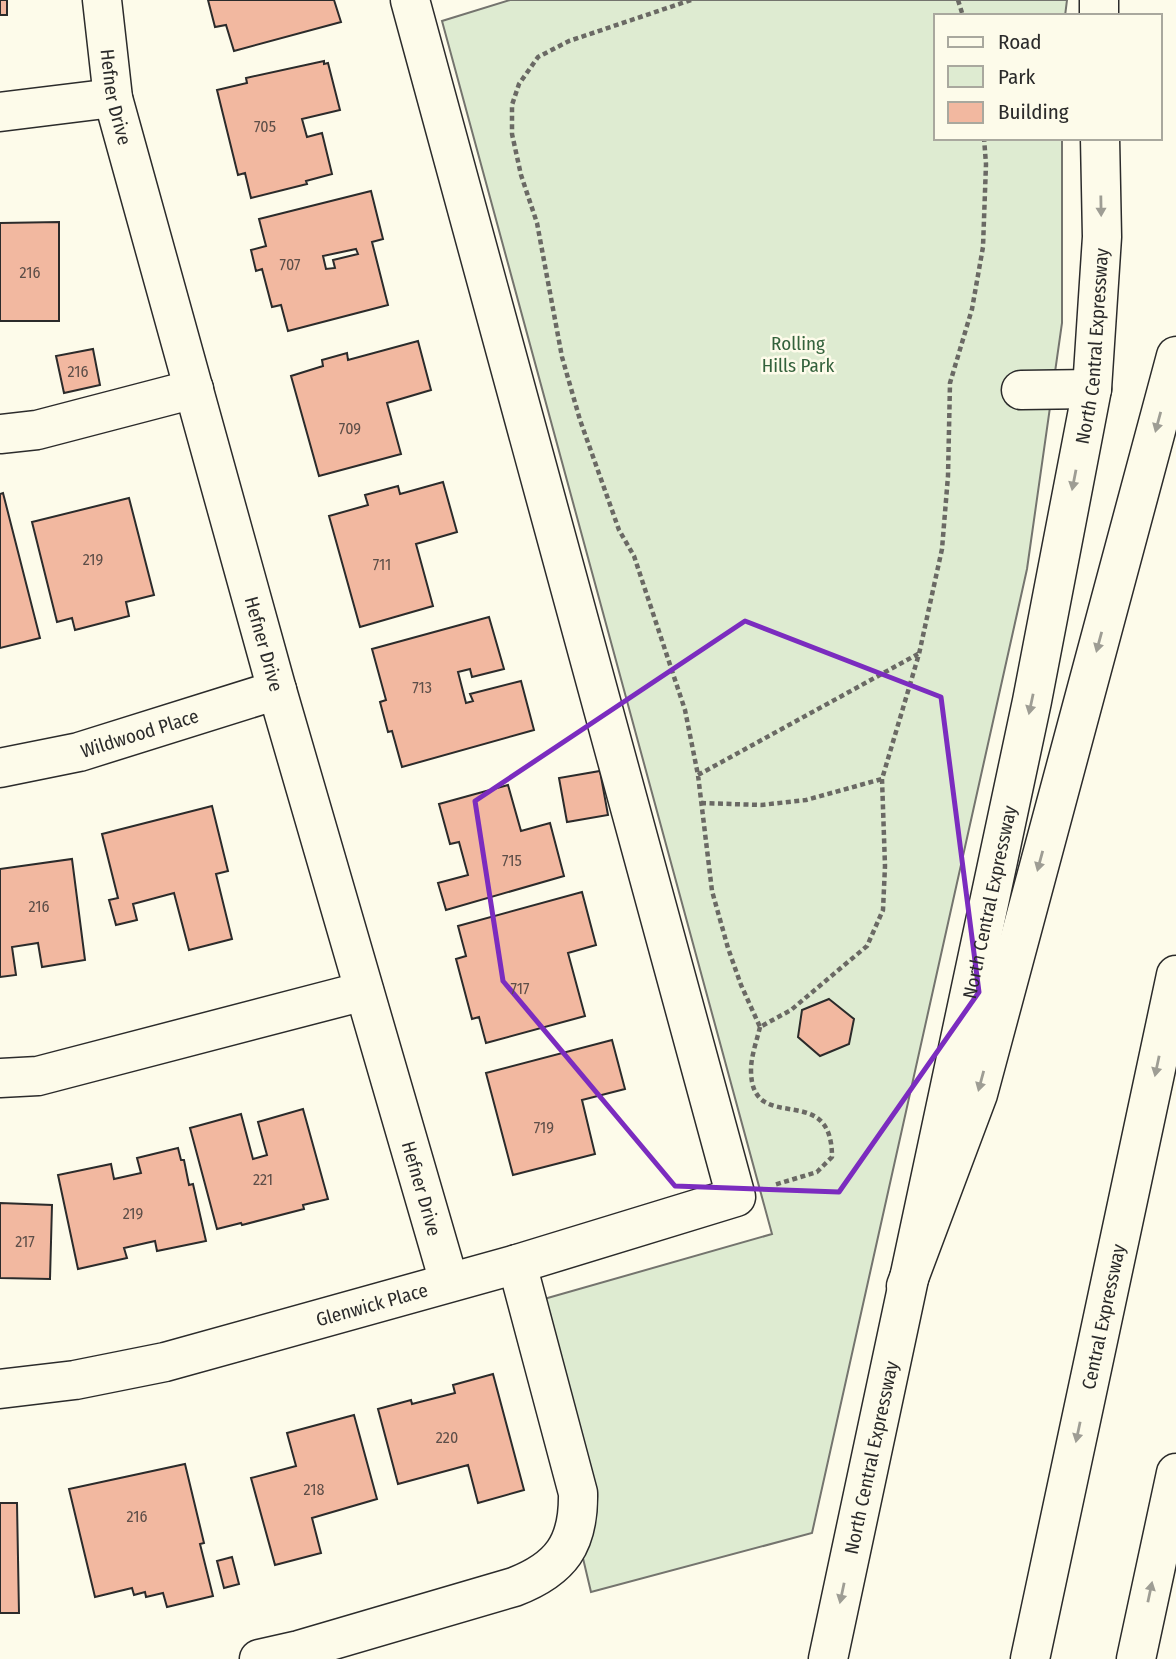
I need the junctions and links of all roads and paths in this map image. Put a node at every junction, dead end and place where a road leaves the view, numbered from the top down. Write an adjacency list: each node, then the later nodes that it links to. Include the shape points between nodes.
1 (102, 0): 4 (main road, Hefner Drive)
2 (410, 0): 23 (main road)
3 (691, 0): 16 (path, via 569,41 538,57 519,84 512,105 512,134 537,223 573,395 596,469 634,556 674,672)
4 (113, 98): 5 (main road); 9 (main road, Hefner Drive)
5 (0, 112)
6 (984, 140): 13 (path, via 983,247 972,309 950,383 942,549)
7 (1100, 140): 10 (main road, North Central Expressway, one-way to 10, via 1101,237)
8 (1176, 356): 26 (main road, one-way to 26, via 978,1094)
9 (194, 389): 12 (main road, via 37,430); 14 (main road, Hefner Drive)
10 (1092, 389): 11 (main road); 26 (main road, North Central Expressway, one-way to 26, via 1032,701)
11 (1021, 390)
12 (0, 434)
13 (919, 654): 16 (path); 17 (path)
14 (277, 690): 15 (main road, Wildwood Place, via 79,752); 20 (main road, Hefner Drive)
15 (0, 768)
16 (698, 775): 18 (path)
17 (882, 779): 18 (path, via 806,800 761,805); 21 (path, via 883,910 867,946 791,1010)
18 (701, 803): 21 (path, via 715,903 741,985)
19 (1176, 975): 31 (main road, Central Expressway, one-way to 31)
20 (364, 991): 22 (main road, via 38,1076); 25 (main road, Hefner Drive)
21 (760, 1027): 23 (path, via 751,1070 755,1094 770,1106 818,1116 828,1128 832,1157 817,1172)
22 (0, 1078)
23 (736, 1197): 24 (main road, Glenwick Place)
24 (517, 1264): 25 (main road, Glenwick Place); 29 (main road, via 578,1493 578,1518 571,1542 557,1562 537,1578 514,1587)
25 (449, 1282): 27 (main road, Glenwick Place, via 164,1362)
26 (906, 1286): 30 (main road, North Central Expressway, one-way to 30)
27 (0, 1390)
28 (1176, 1473): 32 (main road, one-way to 28)
29 (259, 1659)
30 (828, 1659)
31 (1030, 1659)
32 (1136, 1659)

